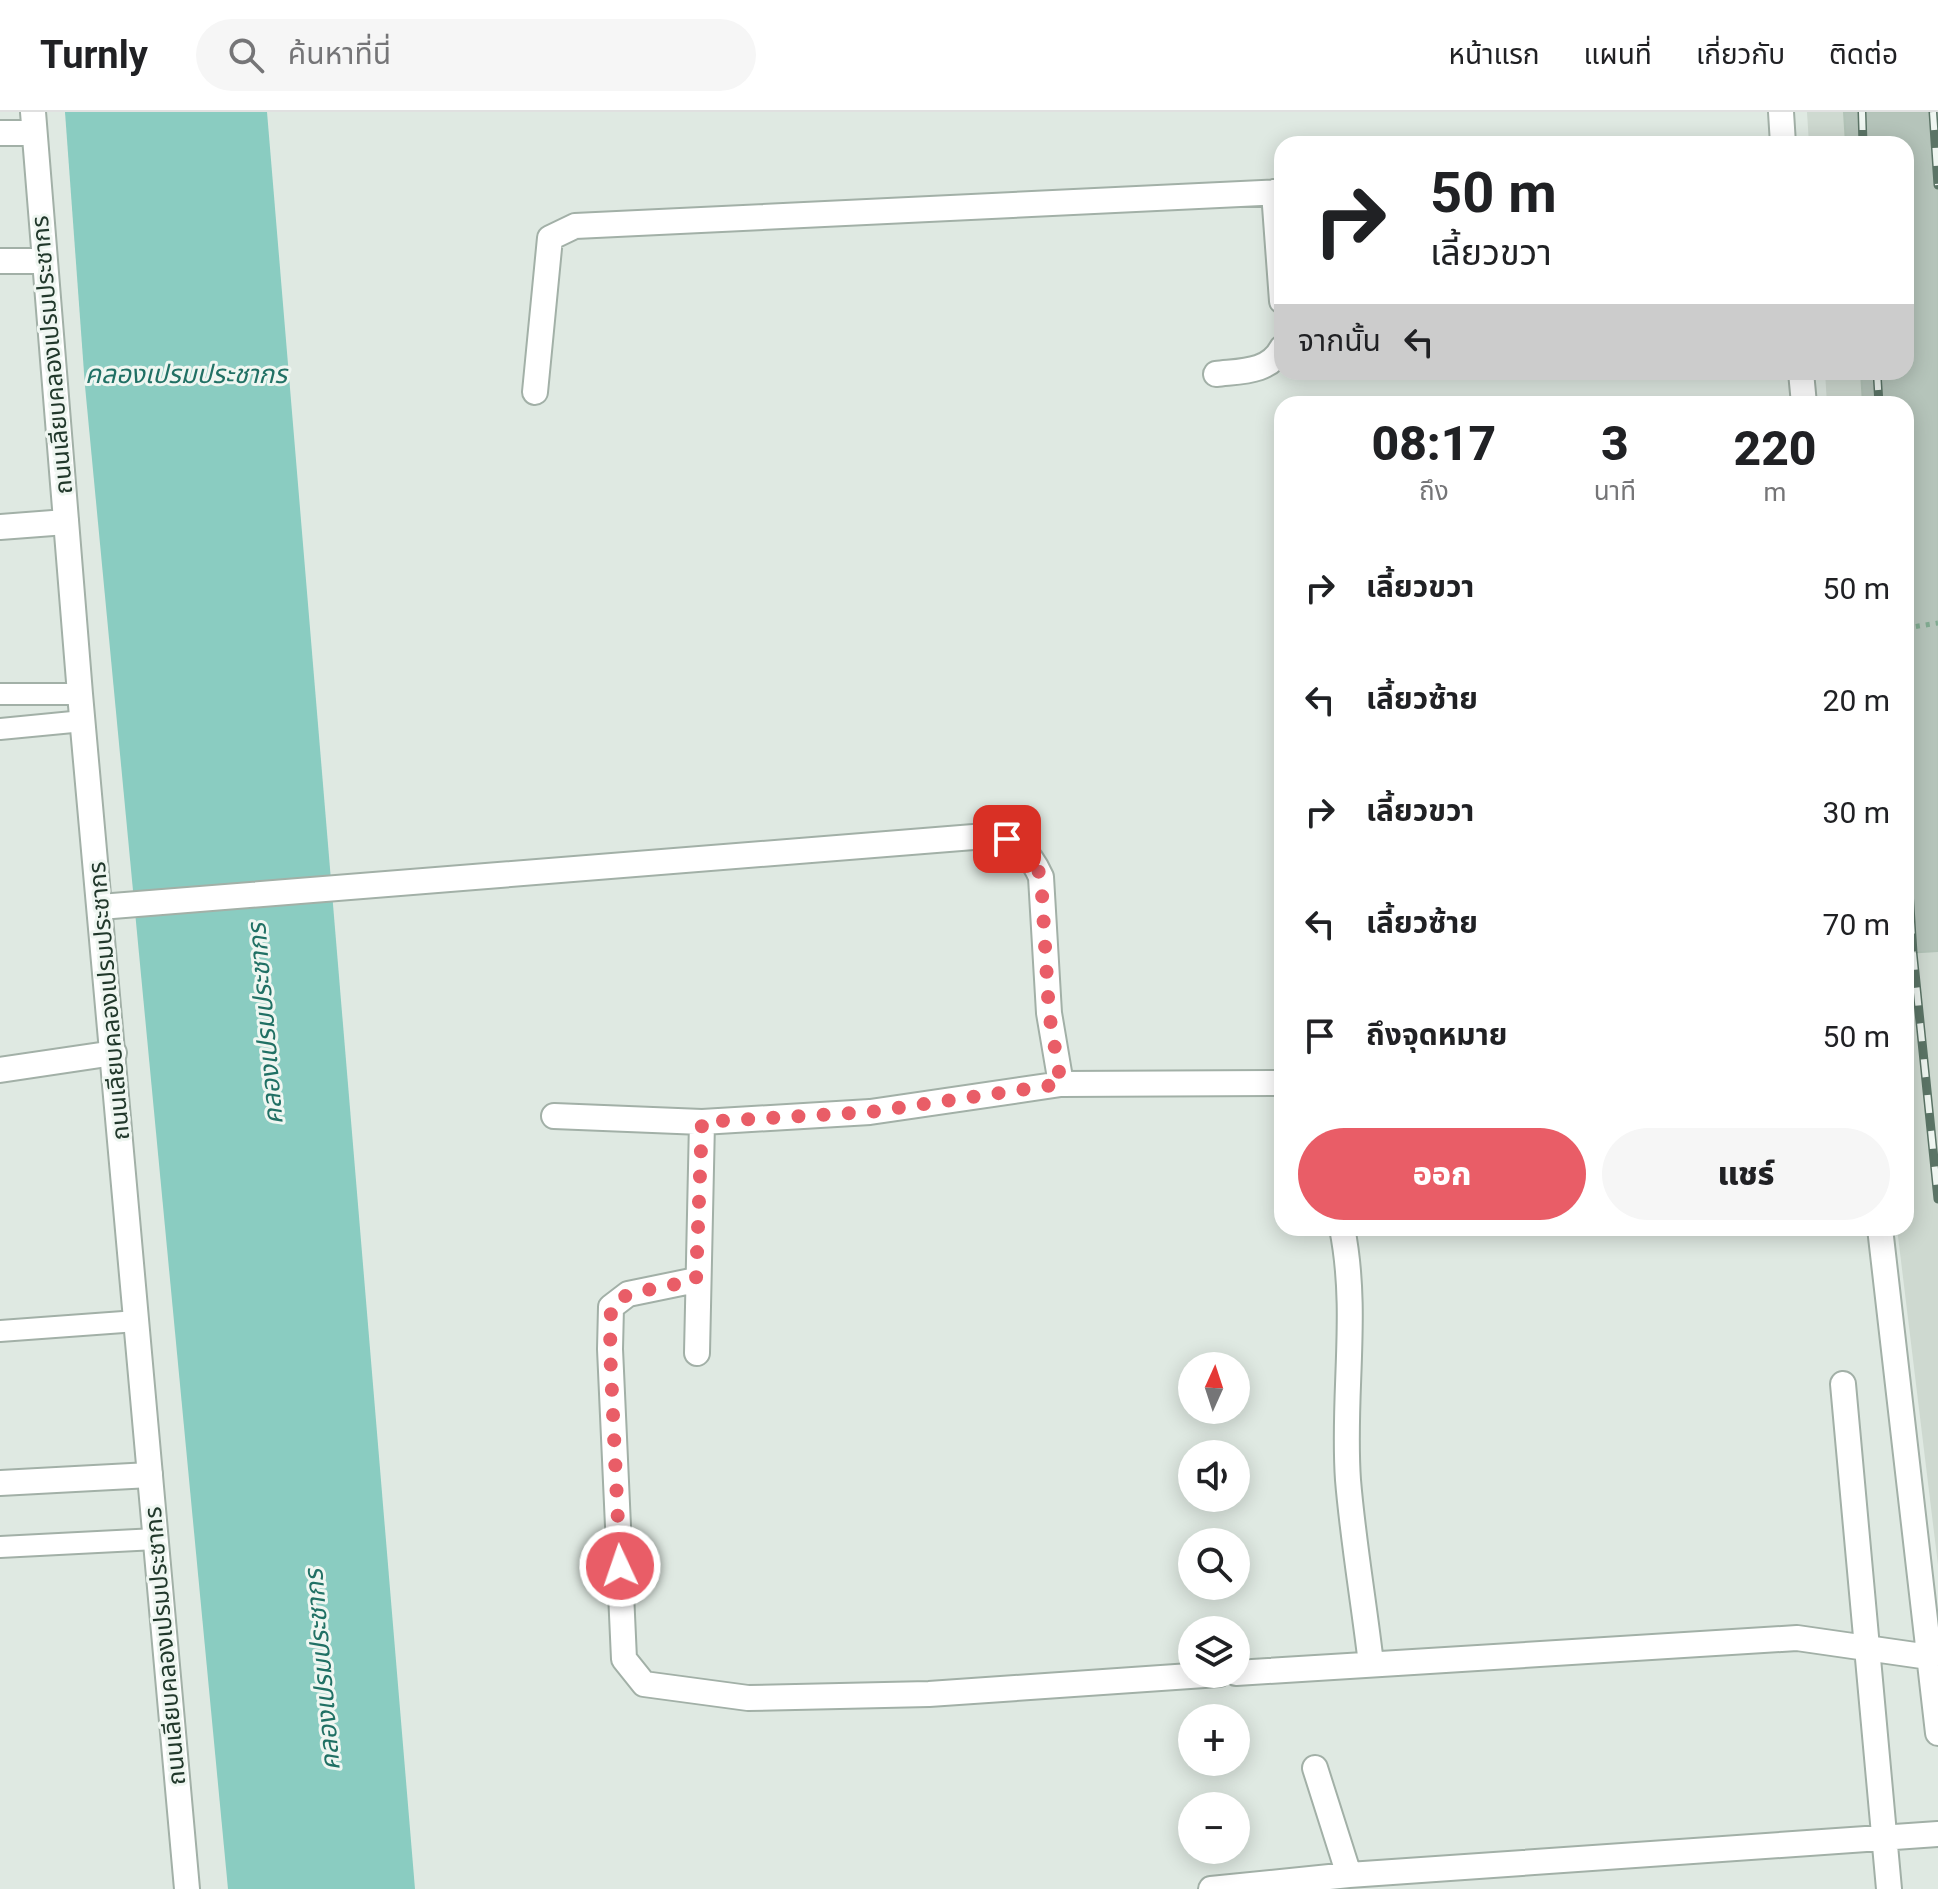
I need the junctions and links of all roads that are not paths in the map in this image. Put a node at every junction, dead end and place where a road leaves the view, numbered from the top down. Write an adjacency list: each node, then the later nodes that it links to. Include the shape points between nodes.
1 (1781, 112): 4 (street)
2 (34, 122): 3 (street); 7 (street, ถนนเลียบคลองเปรมประชากร)
3 (0, 133)
4 (1782, 136)
5 (1274, 192): 10 (street, via 575,226 550,238)
6 (0, 261): 7 (street)
7 (44, 261): 11 (street, ถนนเลียบคลองเปรมประชากร)
8 (1274, 359): 9 (street, via 1260,368)
9 (1216, 374)
10 (535, 392)
11 (66, 522): 12 (street); 14 (street, ถนนเลียบคลองเปรมประชากร)
12 (0, 527)
13 (0, 694): 14 (lane)
14 (80, 694): 15 (street, ถนนเลียบคลองเปรมประชากร)
15 (83, 721): 16 (lane); 17 (street, ถนนเลียบคลองเปรมประชากร)
16 (0, 729)
17 (109, 906): 18 (street, ถนนเลียบคลองเปรมประชากร); 21 (street, via 986,836 1007,839 1033,859 1041,877 1049,1013)
18 (114, 1053): 19 (street); 27 (street, ถนนเลียบคลองเปรมประชากร)
19 (0, 1070)
20 (1274, 1083): 21 (street)
21 (1061, 1084): 23 (street, via 870,1112)
22 (554, 1116): 23 (street)
23 (702, 1122): 26 (street)
24 (1344, 1236): 37 (street, via 1351,1306 1348,1479)
25 (1881, 1236): 36 (street)
26 (696, 1280): 29 (street); 39 (street, via 628,1294 611,1307 624,1659 644,1684 748,1698 929,1694)
27 (137, 1321): 28 (lane); 31 (street, ถนนเลียบคลองเปรมประชากร)
28 (0, 1331)
29 (697, 1353)
30 (1843, 1384): 35 (street)
31 (150, 1475): 32 (street); 33 (street, ถนนเลียบคลองเปรมประชากร)
32 (0, 1483)
33 (156, 1539): 34 (lane); 45 (street, ถนนเลียบคลองเปรมประชากร)
34 (0, 1547)
35 (1868, 1649): 36 (street); 37 (street, via 1797,1638); 43 (street)
36 (1929, 1657): 40 (street)
37 (1371, 1664): 38 (street)
38 (1250, 1672)
39 (1178, 1677)
40 (1938, 1733)
41 (1315, 1768): 44 (street)
42 (1938, 1834): 43 (street)
43 (1886, 1838): 44 (street); 47 (street)
44 (1349, 1875): 46 (street)
45 (187, 1889)
46 (1211, 1889)
47 (1889, 1889)

